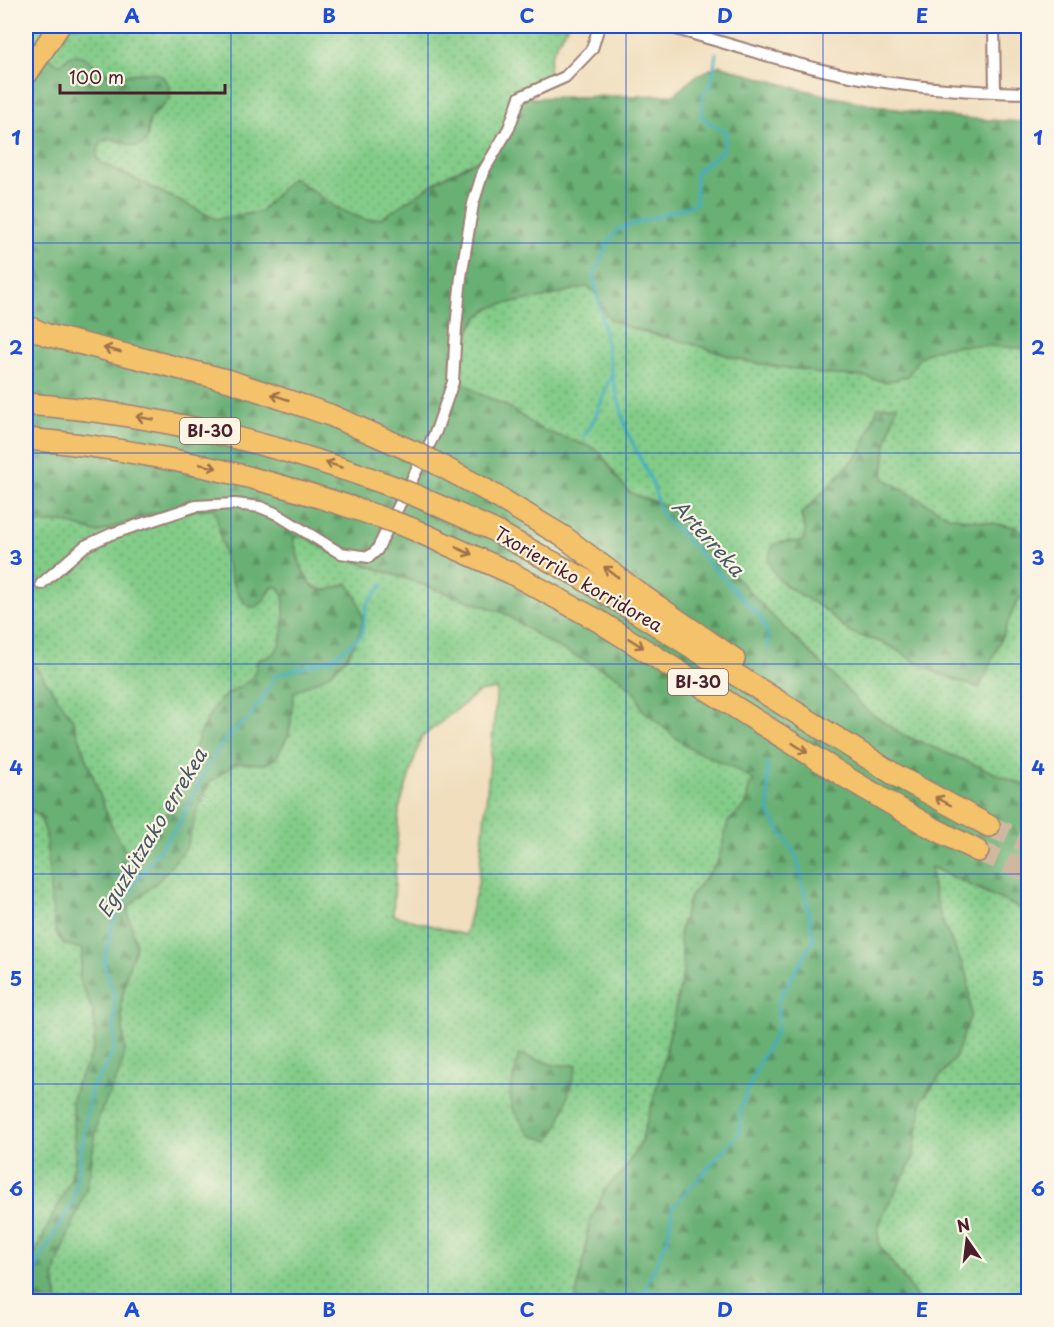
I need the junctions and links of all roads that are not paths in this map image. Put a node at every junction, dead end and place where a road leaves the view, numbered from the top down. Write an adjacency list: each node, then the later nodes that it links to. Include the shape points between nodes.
1 (59, 26): 5 (highway)
2 (599, 26): 11 (street, via 592,49 566,77 520,98 509,128 483,172 473,204 461,277 453,382 436,430 377,550 369,557 340,553 260,507 196,506 85,546)
3 (665, 26): 6 (street, via 827,71 877,81)
4 (994, 26): 6 (street)
5 (26, 75)
6 (995, 92): 7 (street)
7 (1029, 93)
8 (26, 326): 12 (highway, one-way to 8, via 877,757 644,597 564,537 423,456 339,419 263,392 47,335)
9 (26, 404): 12 (highway, Txorierriko korridorea / BI-30, one-way to 9, bridge, via 582,578 491,529 419,497 275,447 176,423)
10 (26, 439): 14 (highway, Txorierriko korridorea / BI-30, one-way to 14, bridge, via 213,467 310,493 410,528 511,573 597,620 849,779)
11 (41, 584)
12 (897, 776): 13 (highway, Txorierriko korridorea / BI-30, one-way to 12)
13 (988, 826)
14 (978, 851)

